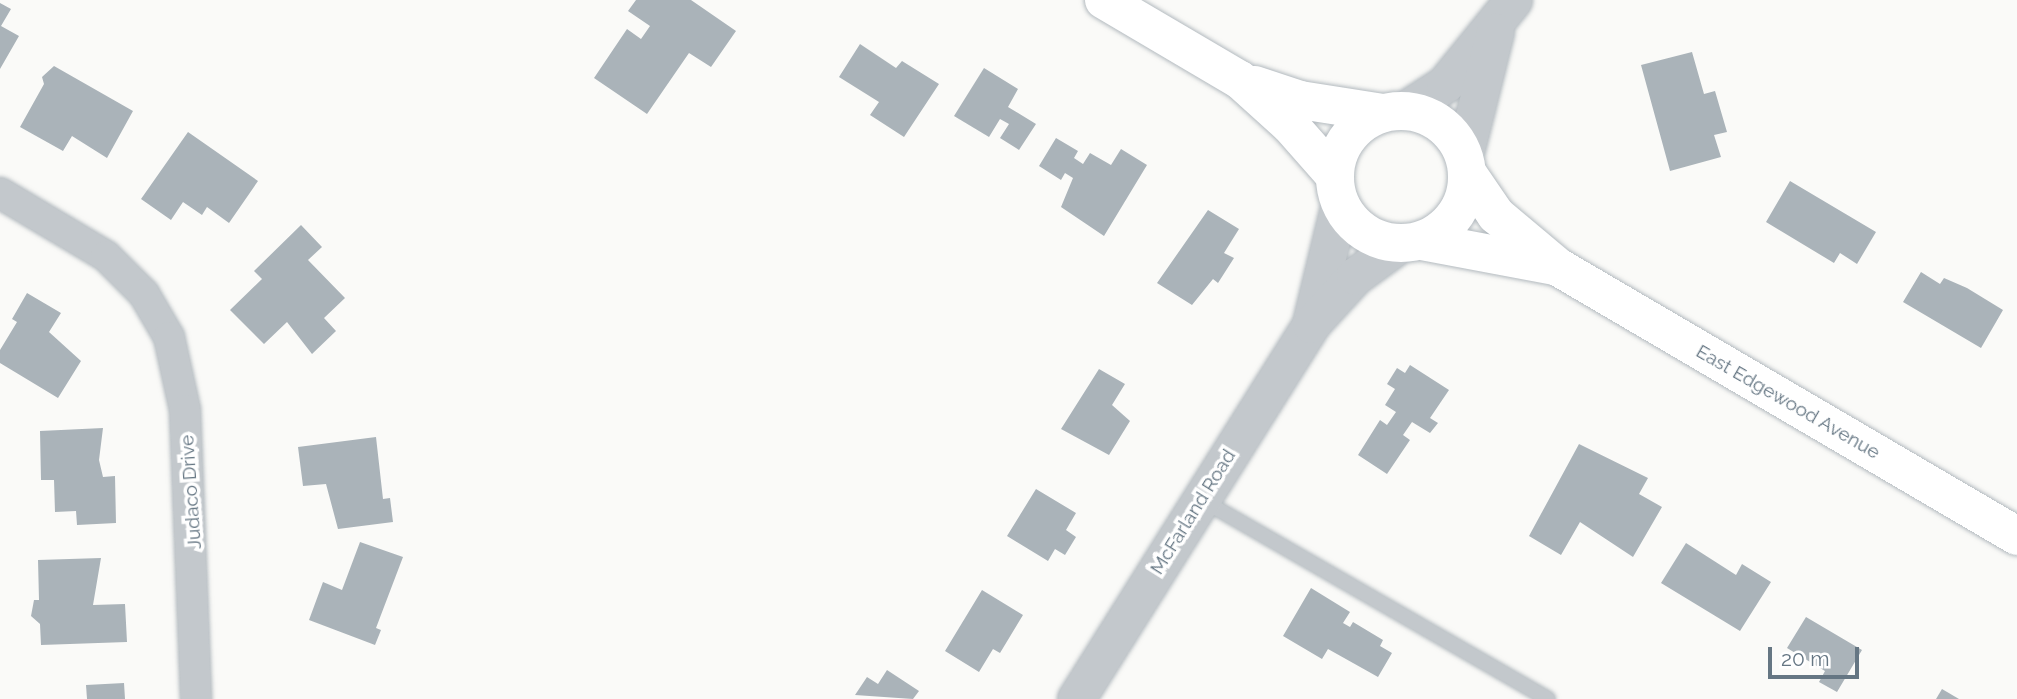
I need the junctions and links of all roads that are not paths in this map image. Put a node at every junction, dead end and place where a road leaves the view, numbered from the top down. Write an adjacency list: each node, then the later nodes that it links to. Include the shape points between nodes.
1 (1104, 0): 3 (main road, East Edgewood Avenue)
2 (1505, 12): 4 (street, via 1445,84); 5 (street)
3 (1240, 80): 4 (main road, East Edgewood Avenue, via 1300,100); 6 (main road, East Edgewood Avenue, via 1290,125)
4 (1393, 112): 5 (main road, East Edgewood Avenue, via 1434,119); 6 (main road, via 1348,137)
5 (1466, 165): 8 (main road, via 1461,208 1438,233); 9 (main road, East Edgewood Avenue, via 1496,215)
6 (1337, 190): 8 (main road, East Edgewood Avenue, via 1357,228); 10 (street, McFarland Road)
7 (0, 193): 13 (street, Judaco Drive, via 106,256 144,294 169,337 184,396 195,552)
8 (1411, 242): 9 (main road, East Edgewood Avenue); 10 (street, McFarland Road, via 1355,276)
9 (1558, 267): 12 (main road, East Edgewood Avenue)
10 (1311, 324): 11 (street, McFarland Road)
11 (1200, 500): 14 (street, McFarland Road); 15 (lane)
12 (2017, 536)
13 (197, 699)
14 (1076, 699)
15 (1548, 699)

